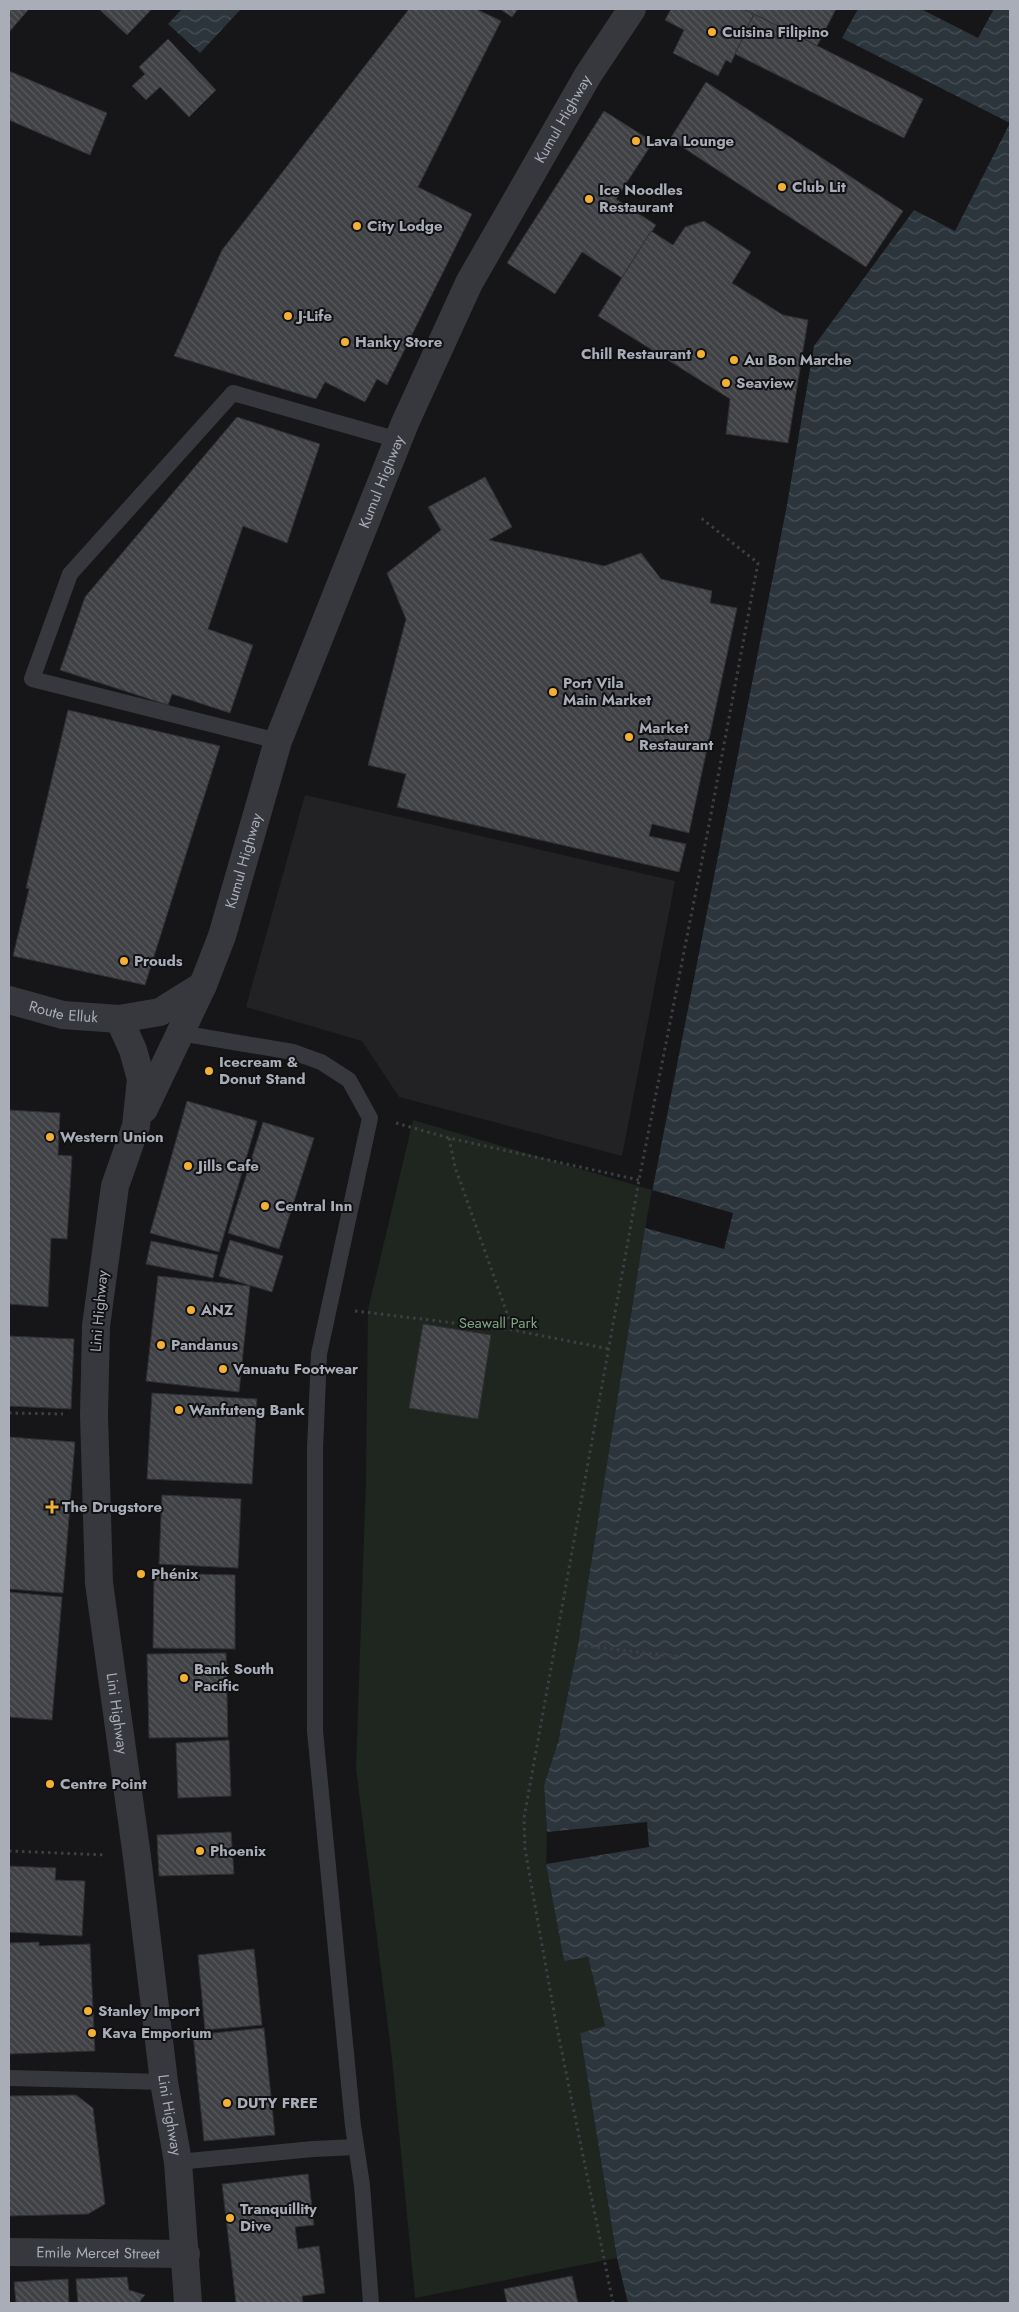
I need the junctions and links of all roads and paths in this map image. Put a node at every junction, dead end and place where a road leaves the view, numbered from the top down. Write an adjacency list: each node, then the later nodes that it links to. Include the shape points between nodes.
1 (632, 9): 2 (street, Kumul Highway, via 588,75 469,283)
2 (398, 440): 4 (street, Kumul Highway); 4 (lane, via 234,392 70,574 32,679)
3 (701, 518): 12 (path, via 758,563)
4 (278, 742): 5 (street, Kumul Highway, via 222,936)
5 (203, 985): 7 (street, Route Elluk, via 160,1012); 8 (street, Lini Highway)
6 (9, 1000): 7 (street, Route Elluk, via 63,1015)
7 (119, 1019): 10 (street, Lini Highway, via 141,1079)
8 (180, 1033): 9 (lane, via 293,1052 321,1062 349,1080); 10 (street, Lini Highway)
9 (369, 1116): 11 (path); 13 (lane)
10 (136, 1126): 17 (street, Lini Highway, via 114,1186 96,1326)
11 (449, 1138): 12 (path); 14 (path, via 455,1167)
12 (638, 1180): 15 (path)
13 (329, 1308): 14 (path); 24 (lane, via 319,1354 316,1400 315,1732)
14 (513, 1330): 15 (path)
15 (609, 1349): 30 (path, via 524,1818 525,1849 555,2018)
16 (9, 1413): 17 (path)
17 (94, 1416): 21 (street, Lini Highway, via 99,1583)
18 (578, 1644): 19 (path)
19 (680, 1657)
20 (9, 1851): 21 (path)
21 (137, 1857): 23 (street, Lini Highway)
22 (9, 2078): 23 (lane)
23 (164, 2082): 25 (street, Lini Highway)
24 (356, 2148): 25 (lane); 29 (lane, via 362,2185)
25 (178, 2162): 27 (street, Lini Highway)
26 (9, 2252): 27 (street, Emile Mercet Street)
27 (186, 2254): 28 (street, Lini Highway)
28 (188, 2303)
29 (370, 2303)
30 (614, 2303)

